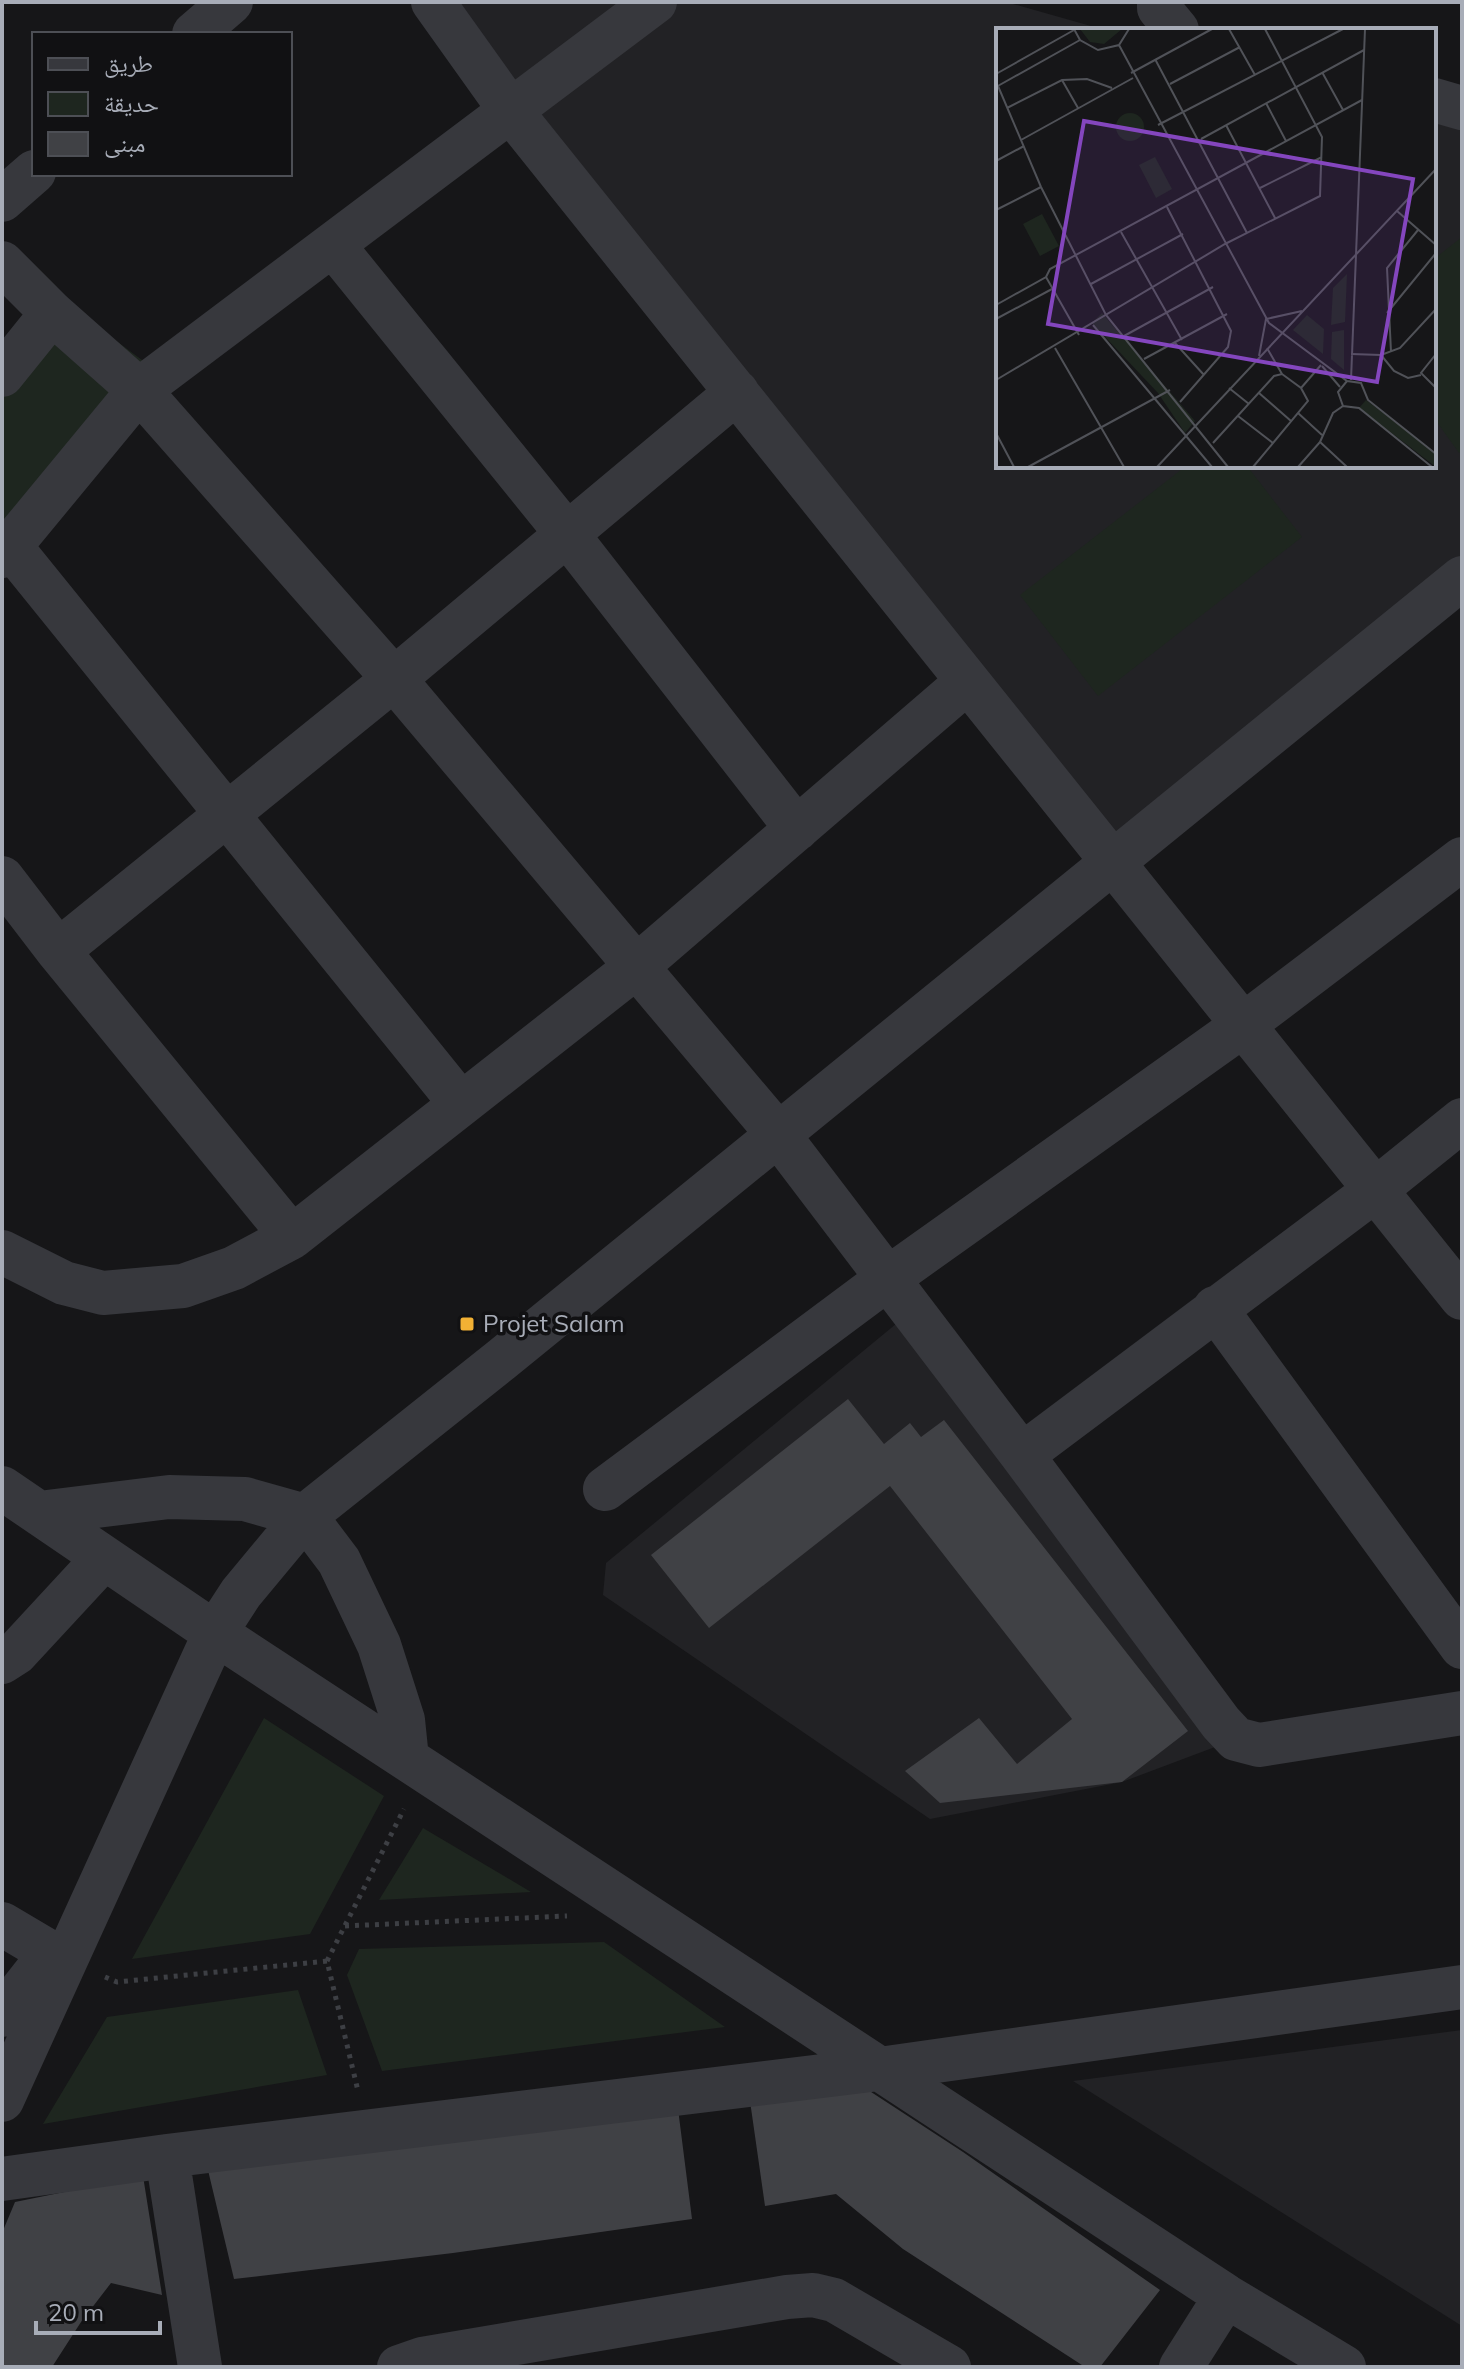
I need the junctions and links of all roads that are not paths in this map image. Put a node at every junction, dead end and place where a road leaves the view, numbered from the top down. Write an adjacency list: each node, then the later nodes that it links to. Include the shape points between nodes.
1 (231, 2): 6 (street)
2 (433, 2): 9 (street)
3 (655, 2): 9 (street)
4 (1159, 2): 5 (street)
5 (1175, 28)
6 (196, 32)
7 (1436, 101): 8 (street)
8 (1462, 108)
9 (510, 110): 12 (street); 17 (street)
10 (32, 174): 11 (street)
11 (2, 200)
12 (333, 245): 16 (street); 18 (street)
13 (2, 263): 14 (street)
14 (52, 313): 15 (street); 16 (street)
15 (2, 375)
16 (139, 390): 19 (street); 21 (street)
17 (737, 392): 18 (street); 22 (street)
18 (567, 534): 21 (street); 24 (street)
19 (6, 551): 23 (street)
20 (1462, 578): 26 (street)
21 (394, 679): 23 (street); 29 (street)
22 (967, 682): 24 (street); 26 (street)
23 (228, 814): 28 (street); 31 (street)
24 (797, 829): 29 (street)
25 (1462, 859): 30 (street)
26 (1112, 864): 30 (street); 33 (street)
27 (9, 907): 28 (street)
28 (58, 951): 35 (street)
29 (636, 967): 31 (street); 33 (street)
30 (1242, 1026): 34 (street); 37 (street)
31 (461, 1104): 35 (street)
32 (1462, 1120): 34 (street)
33 (777, 1133): 37 (street); 44 (street)
34 (1374, 1191): 38 (street); 39 (street)
35 (292, 1237): 36 (street, via 234,1268 183,1286 103,1293 64,1283)
36 (2, 1252)
37 (887, 1279): 40 (street); 42 (street)
38 (1462, 1298)
39 (1215, 1308): 40 (street); 47 (street)
40 (1022, 1455): 49 (street, via 1236,1739 1259,1745)
41 (2, 1488): 43 (street)
42 (605, 1489)
43 (39, 1513): 44 (street, via 169,1497 245,1499); 45 (street)
44 (305, 1516): 46 (street); 50 (street, via 339,1561 379,1645)
45 (104, 1558): 46 (street); 48 (street)
46 (215, 1633): 50 (street); 52 (street, via 89,1905)
47 (1462, 1647)
48 (2, 1662)
49 (1462, 1713)
50 (416, 1764): 55 (street)
51 (2, 1924): 52 (street)
52 (58, 1957): 54 (street); 56 (street)
53 (1462, 1987): 55 (street)
54 (2, 2015)
55 (879, 2069): 57 (street); 59 (street)
56 (2, 2100)
57 (167, 2156): 58 (street); 61 (street)
58 (2, 2179)
59 (1226, 2296): 64 (street); 65 (street)
60 (511, 2357): 62 (street, via 422,2359); 63 (street, via 813,2295 834,2300)
61 (197, 2365)
62 (399, 2367)
63 (949, 2367)
64 (1181, 2367)
65 (1344, 2367)

